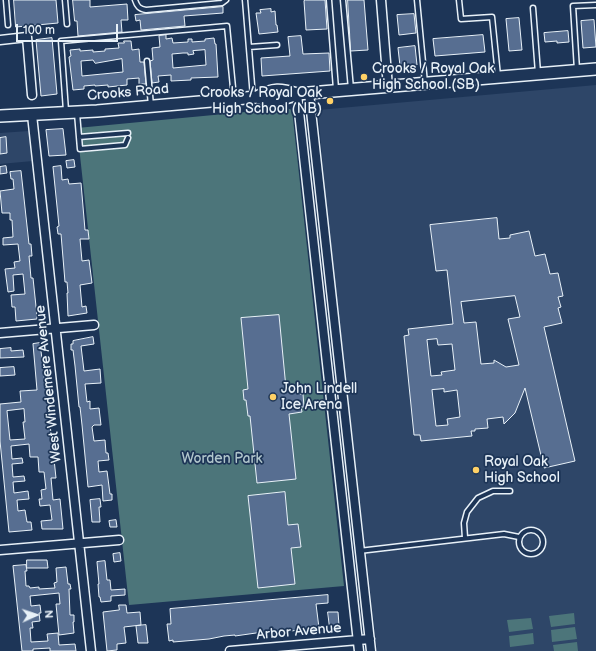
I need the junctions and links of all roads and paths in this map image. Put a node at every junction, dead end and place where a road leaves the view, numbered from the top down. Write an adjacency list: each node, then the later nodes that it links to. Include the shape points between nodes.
1 (6, 0): 14 (lane)
2 (65, 0): 13 (lane)
3 (135, 0): 4 (lane, via 137,7 146,10 222,3)
4 (226, 0)
5 (245, 0): 17 (lane)
6 (329, 0): 26 (lane)
7 (343, 0): 25 (lane)
8 (381, 0): 24 (street)
9 (417, 0): 23 (lane)
10 (459, 0): 22 (lane, via 461,20 492,17)
11 (596, 5): 20 (lane, via 573,6)
12 (533, 8): 21 (lane)
13 (67, 24)
14 (8, 25)
15 (0, 40): 29 (street, via 27,37)
16 (277, 45): 17 (lane)
17 (249, 47): 30 (lane)
18 (147, 61): 32 (lane)
19 (596, 68): 20 (main road, Crooks Road)
20 (577, 70): 21 (main road, Crooks Road)
21 (538, 73): 22 (main road, Crooks Road)
22 (498, 77): 23 (main road, Crooks Road)
23 (425, 84): 24 (main road, Crooks Road)
24 (388, 86): 25 (main road, Crooks Road)
25 (350, 90): 26 (main road, Crooks Road)
26 (336, 91): 27 (main road, Crooks Road)
27 (309, 93): 28 (main road, Crooks Road); 36 (street)
28 (297, 94): 30 (main road, Crooks Road, via 283,100 268,101); 37 (street)
29 (32, 95)
30 (255, 97): 31 (main road, Crooks Road)
31 (234, 99): 32 (main road, Crooks Road); 33 (lane, via 227,26 61,41)
32 (152, 106): 33 (main road, Crooks Road)
33 (72, 113): 34 (main road, Crooks Road); 39 (lane)
34 (32, 115): 35 (main road, Crooks Road); 46 (street, West Windemere Avenue)
35 (0, 116)
36 (313, 129): 37 (street); 42 (street)
37 (301, 131): 41 (street)
38 (128, 133): 39 (lane)
39 (79, 137): 40 (lane, via 80,149 125,145)
40 (128, 138)
41 (308, 193): 42 (street); 44 (street)
42 (320, 197): 43 (street)
43 (328, 266): 44 (street); 48 (street)
44 (317, 267): 49 (street)
45 (94, 325): 46 (street)
46 (56, 328): 47 (street); 58 (street, West Windemere Avenue)
47 (0, 333)
48 (340, 374): 49 (street); 50 (street)
49 (328, 376): 51 (street)
50 (344, 415): 51 (street); 52 (street)
51 (333, 416): 53 (street)
52 (352, 487): 53 (street); 60 (street)
53 (341, 488): 61 (street)
54 (510, 491): 56 (lane, via 493,491 478,498 467,512 464,523)
55 (519, 537): 55 (lane, via 520,549 527,554 535,554 543,545 542,536 536,530 528,529); 56 (lane, via 504,534)
56 (465, 538): 60 (lane)
57 (119, 540): 58 (street)
58 (79, 544): 59 (street); 64 (street, West Windemere Avenue)
59 (0, 550)
60 (359, 551): 61 (street); 62 (street)
61 (348, 552): 63 (street)
62 (370, 639): 63 (street, Arbor Avenue); 67 (street)
63 (358, 640): 65 (street, Arbor Avenue); 66 (street)
64 (91, 651)
65 (230, 651)
66 (359, 651)
67 (371, 651)

